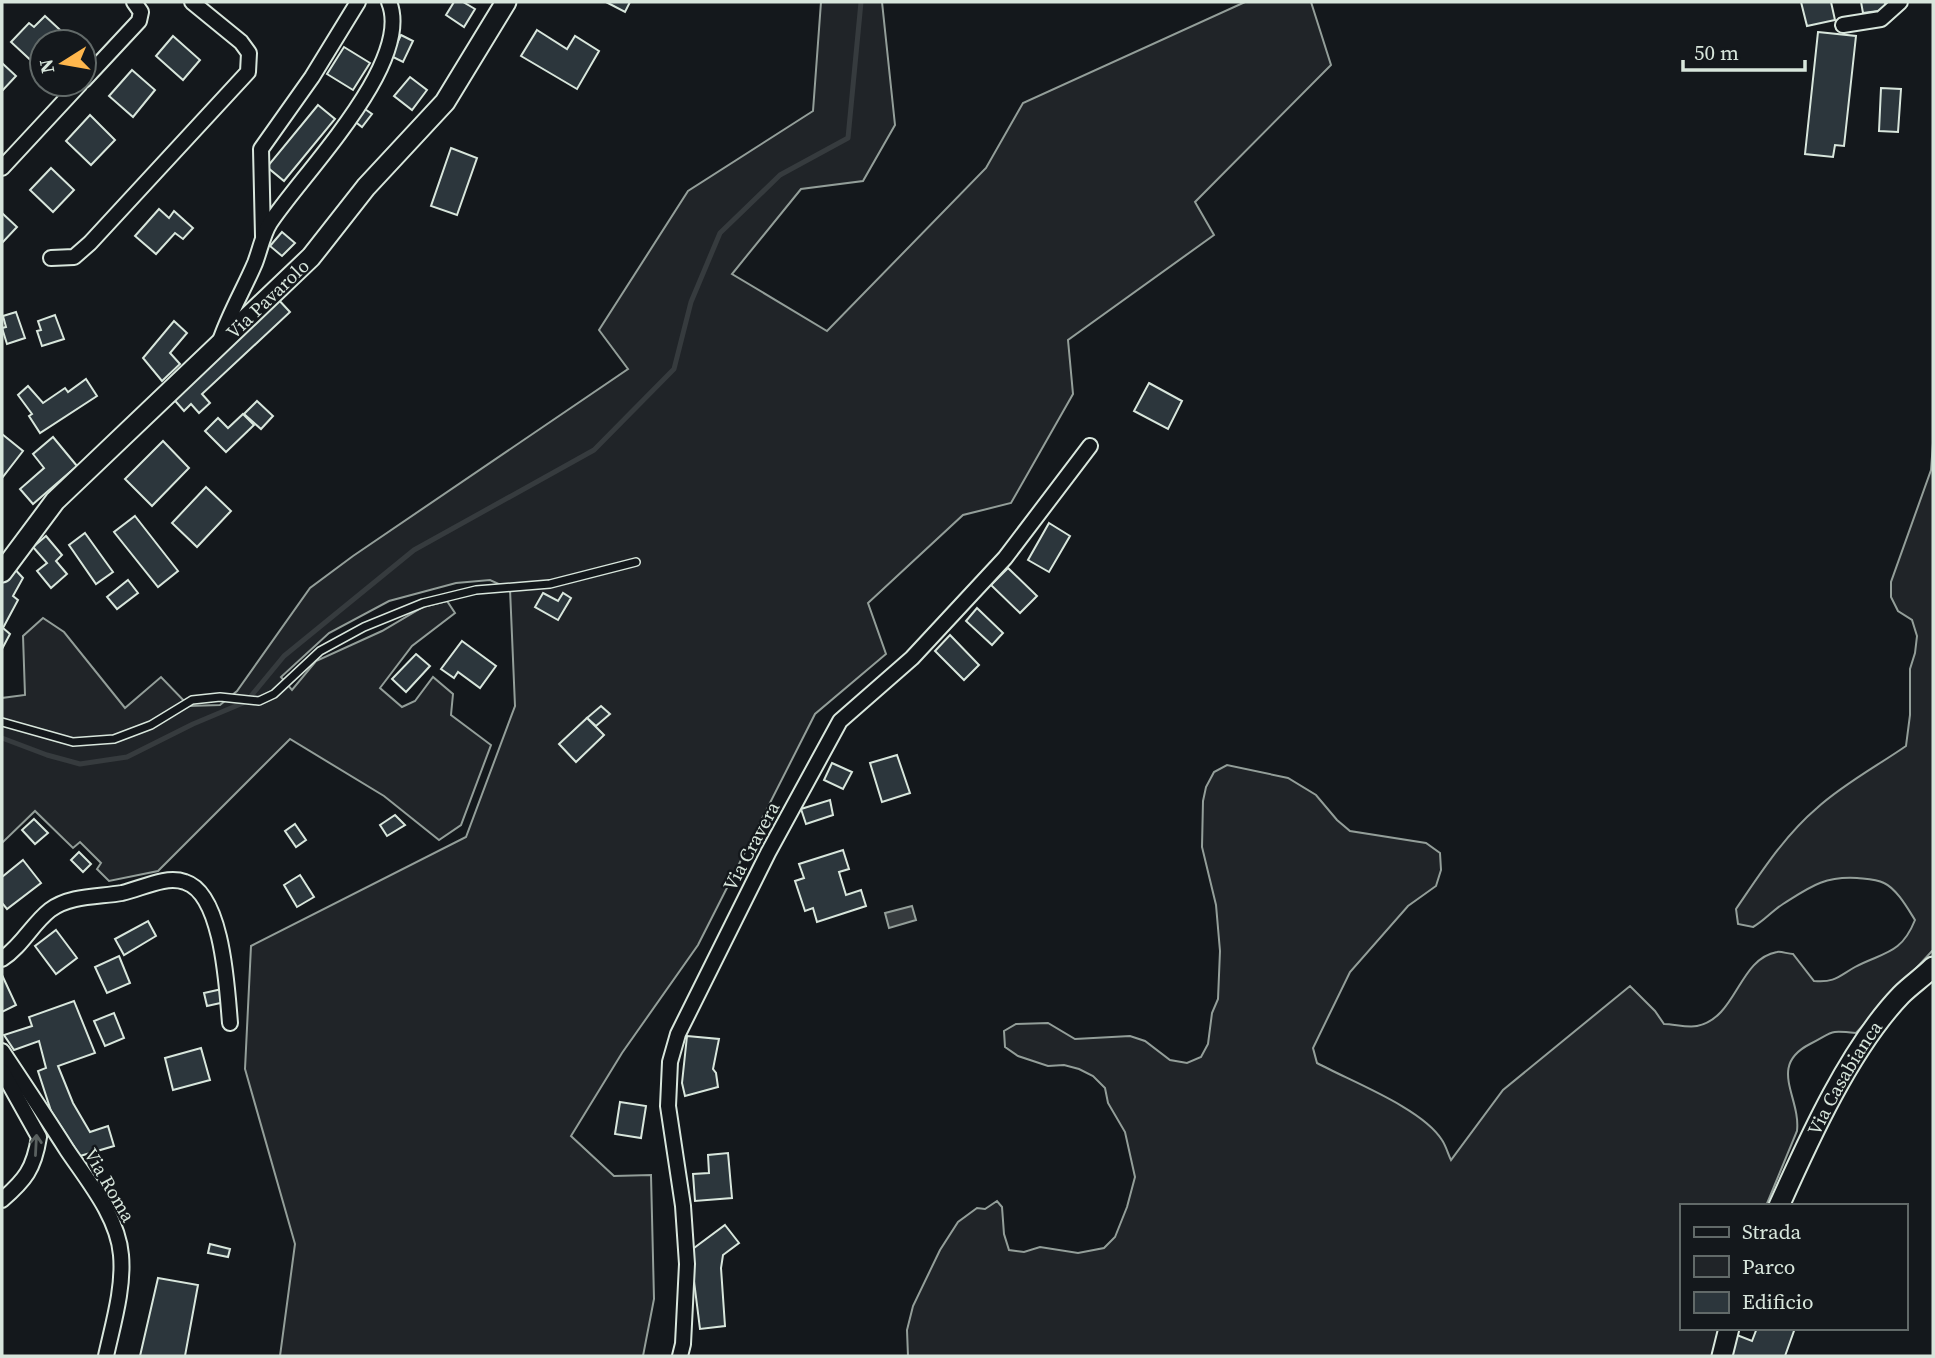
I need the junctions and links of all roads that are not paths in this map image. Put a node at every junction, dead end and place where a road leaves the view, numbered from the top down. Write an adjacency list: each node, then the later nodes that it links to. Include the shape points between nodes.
1 (137, 2): 8 (street, via 138,21)
2 (192, 2): 12 (street, via 241,42 249,54 248,72 90,243 75,257)
3 (358, 2): 11 (street, via 261,149)
4 (388, 2): 11 (street, via 390,37 377,75 327,151 268,225)
5 (506, 2): 13 (street, Via Pavarolo, via 445,102 366,187 311,257)
6 (1900, 2): 7 (street, via 1881,19)
7 (1843, 25)
8 (98, 65)
9 (67, 98): 10 (street)
10 (2, 167)
11 (263, 241): 13 (street)
12 (51, 258)
13 (218, 346): 16 (street, Via Pavarolo, via 55,502)
14 (1090, 446): 27 (street, Via Cravera, via 1005,558 912,658 840,721 678,1034 670,1062 668,1106 687,1264)
15 (636, 562): 17 (lane, via 550,584 476,590 423,603 320,652 274,694 259,701 192,700 151,725 114,739 73,742)
16 (2, 572)
17 (2, 722)
18 (2, 959): 20 (street, via 62,903 159,881 185,881 205,897 223,948)
19 (1933, 967): 24 (street, Via Casabianca, via 1901,995 1853,1061)
20 (230, 1023)
21 (2, 1051): 26 (street, Via Roma, via 84,1175 119,1240 121,1271)
22 (2, 1071): 23 (street, one-way to 22, via 32,1168 39,1138)
23 (2, 1200)
24 (1780, 1204)
25 (1728, 1330): 28 (street)
26 (106, 1356)
27 (680, 1356)
28 (1722, 1356)

